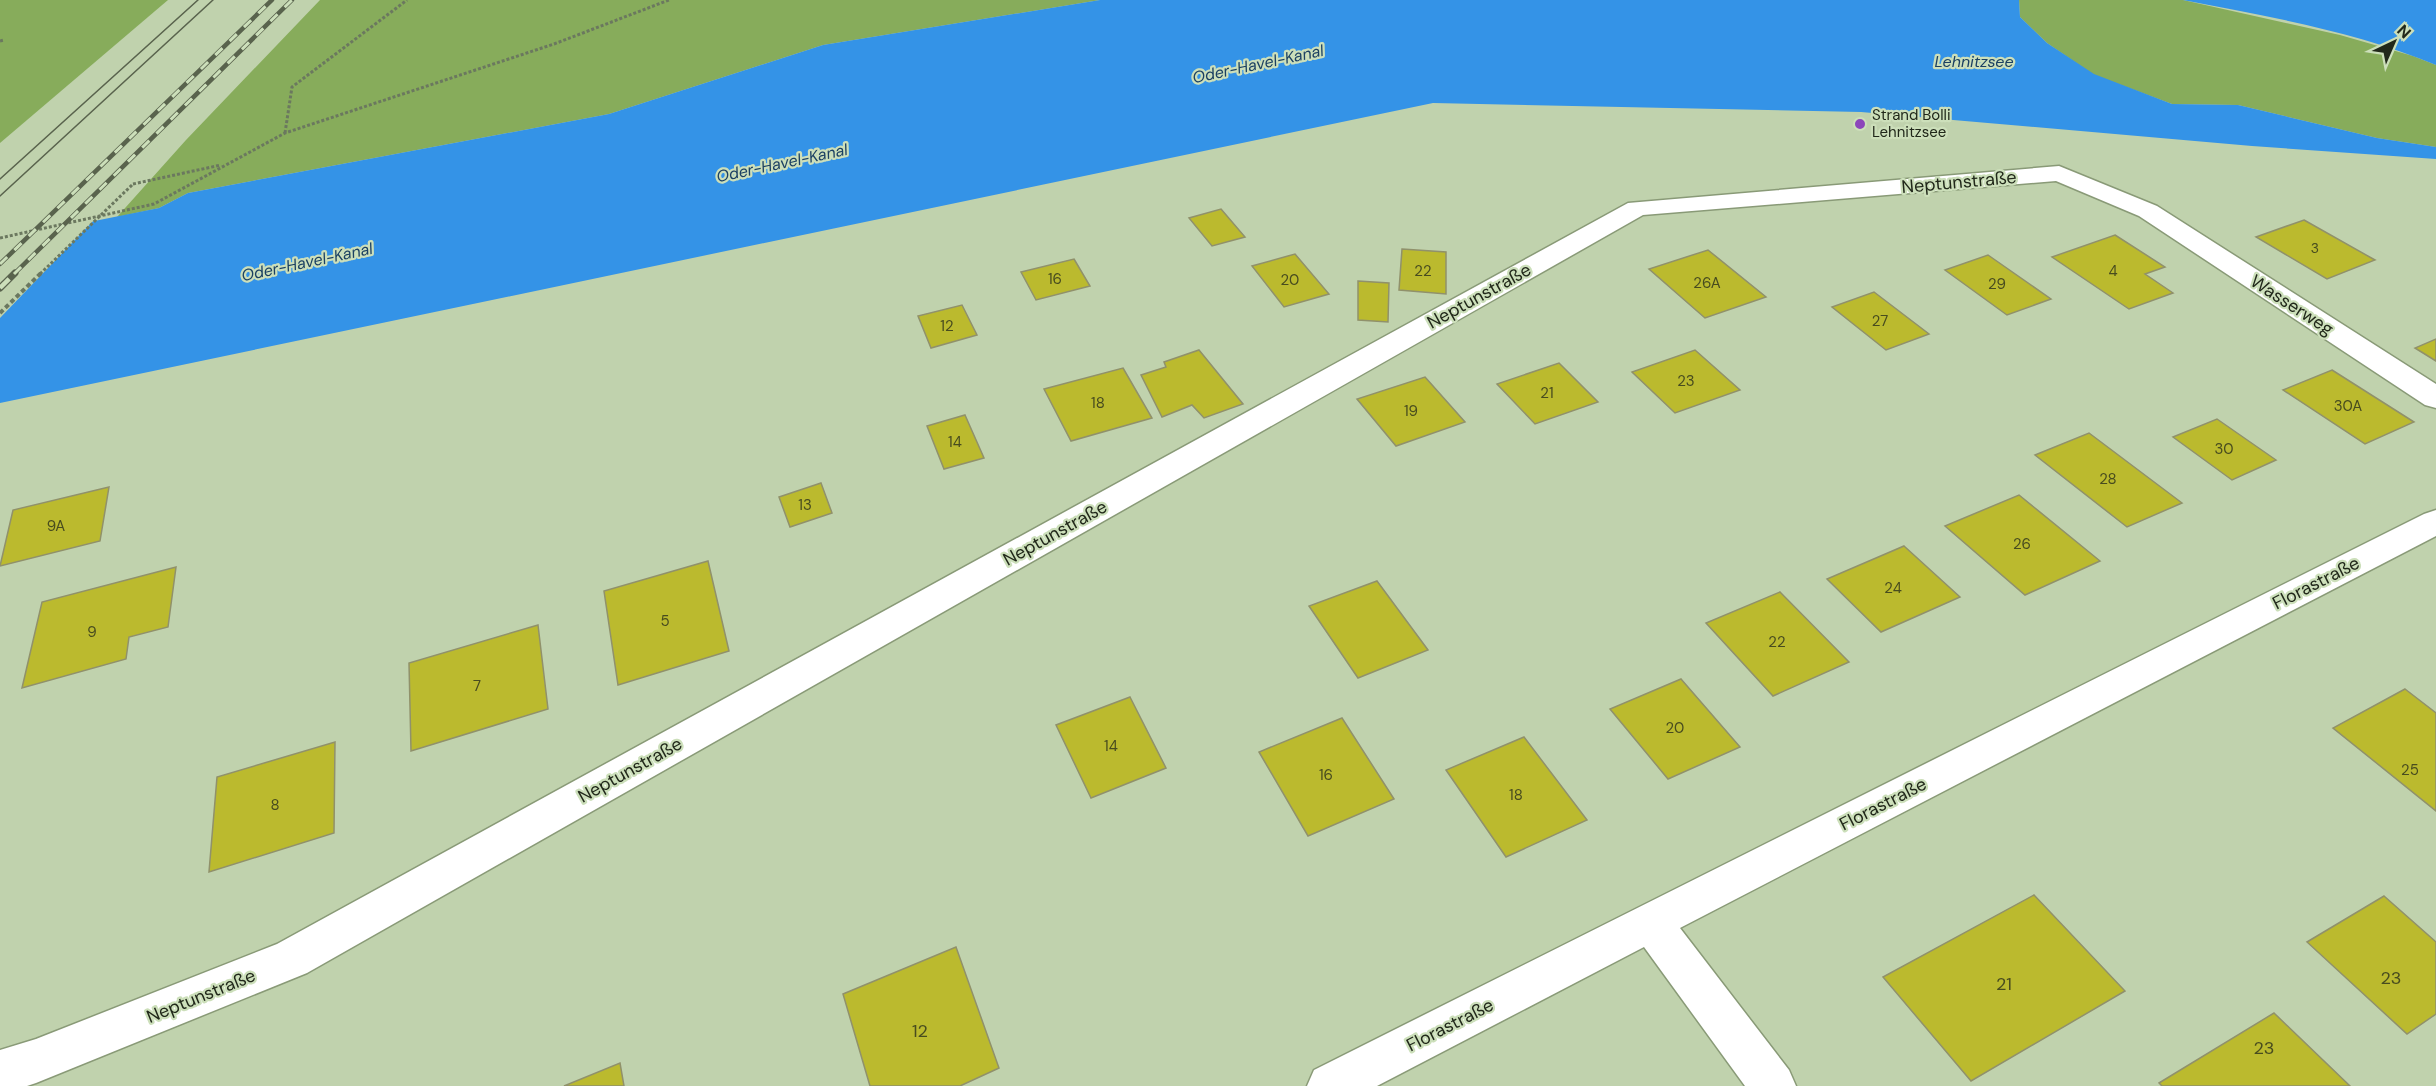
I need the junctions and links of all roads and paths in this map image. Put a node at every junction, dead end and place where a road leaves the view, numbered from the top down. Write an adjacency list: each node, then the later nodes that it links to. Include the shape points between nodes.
1 (407, 0): 3 (path, via 292,87)
2 (669, 0): 3 (path, via 554,44)
3 (285, 134): 4 (path)
4 (227, 163): 6 (path, via 154,204); 7 (path, bridge, via 133,184)
5 (2148, 211): 8 (street, Wasserweg); 11 (street, Neptunstraße, via 2059,173 1637,208 292,959)
6 (0, 238)
7 (0, 314)
8 (2436, 398)
9 (2436, 522): 10 (street, Florastraße)
10 (1651, 923): 12 (street, Florastraße); 13 (street)
11 (0, 1072)
12 (1330, 1086)
13 (1773, 1086)

